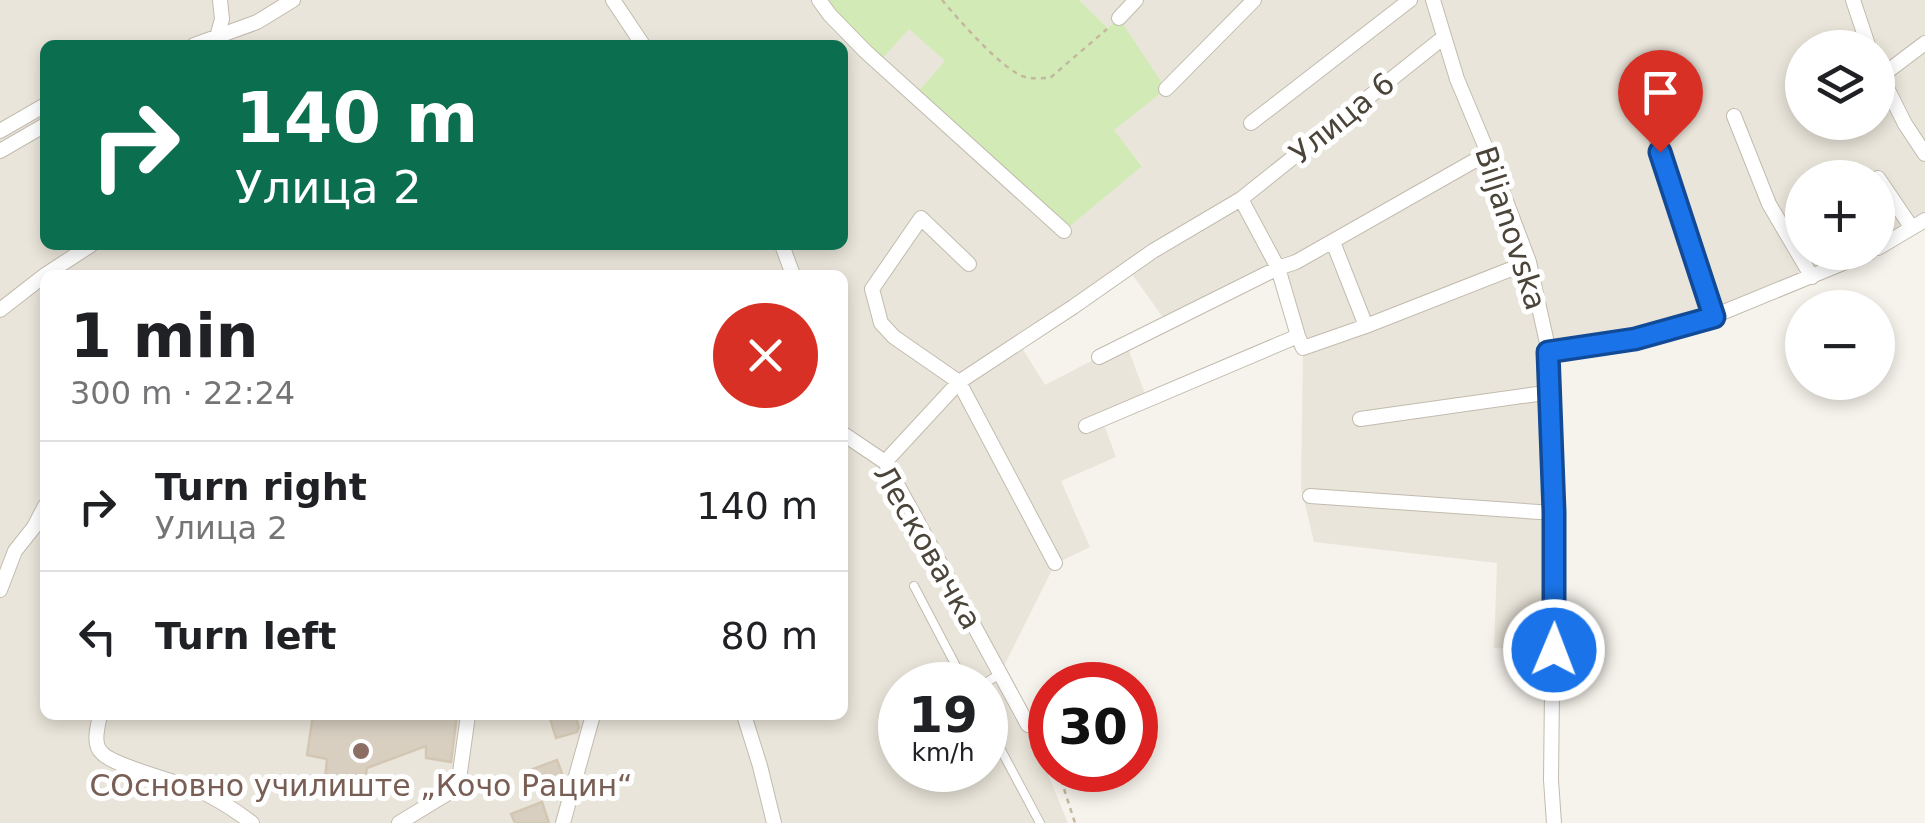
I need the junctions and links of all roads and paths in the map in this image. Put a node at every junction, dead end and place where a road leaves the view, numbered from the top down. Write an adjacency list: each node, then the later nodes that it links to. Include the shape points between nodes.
1 (220, 0): 14 (street, via 222,19)
2 (292, 0): 15 (street)
3 (613, 0): 16 (street)
4 (819, 0): 33 (street, via 865,51)
5 (942, 0): 11 (path, via 1025,77 1050,78)
6 (1136, 0): 11 (street)
7 (1254, 0): 19 (street)
8 (1410, 0): 24 (street)
9 (1433, 0): 13 (street, Biljanovska)
10 (1853, 0): 12 (street)
11 (1119, 18)
12 (1863, 30)
13 (1444, 37): 28 (street, Biljanovska); 31 (street, Улица 6)
14 (212, 40)
15 (214, 40)
16 (641, 40)
17 (1925, 43): 18 (street)
18 (1895, 63)
19 (1166, 90)
20 (1647, 102): 45 (street)
21 (1895, 104): 29 (street)
22 (40, 108): 26 (street)
23 (1734, 116): 42 (street, via 1769,204)
24 (1251, 122)
25 (40, 128): 27 (street)
26 (0, 131)
27 (0, 151)
28 (1488, 153): 35 (street); 37 (street, Biljanovska)
29 (1925, 154)
30 (1895, 197): 32 (street)
31 (1241, 199): 39 (street); 50 (street, Улица 6)
32 (1919, 224): 34 (street)
33 (1064, 232)
34 (1895, 238)
35 (1334, 242): 39 (street); 46 (street)
36 (83, 250): 40 (street)
37 (1529, 262): 46 (street); 48 (street, Biljanovska)
38 (969, 264): 50 (street, via 922,218 872,289 881,324)
39 (1278, 268): 47 (street); 49 (street)
40 (53, 270)
41 (1830, 270): 42 (street)
42 (1812, 278): 45 (street)
43 (40, 279): 44 (street)
44 (0, 310)
45 (1714, 317): 48 (street, via 1635,339)
46 (1366, 326): 47 (street, via 1302,348)
47 (1298, 336): 53 (street)
48 (1548, 352): 51 (street, Biljanovska)
49 (1099, 357)
50 (959, 382): 55 (street, Улица 6); 59 (street)
51 (1551, 392): 52 (street); 57 (street, Biljanovska)
52 (1360, 418)
53 (1086, 426)
54 (848, 437): 55 (street, Лесковачка)
55 (885, 462): 63 (street, Лесковачка)
56 (1310, 496): 57 (street)
57 (1554, 512): 78 (street, Biljanovska)
58 (40, 516): 61 (street, via 15,550)
59 (1055, 564)
60 (914, 586): 62 (lane)
61 (0, 590)
62 (954, 662)
63 (993, 662)
64 (1008, 689): 69 (street, Лесковачка)
65 (99, 720): 72 (street, via 102,754 198,790)
66 (467, 720): 73 (street, via 458,787)
67 (592, 720): 74 (street)
68 (746, 720): 75 (street)
69 (1028, 726)
70 (1008, 763): 76 (lane)
71 (1065, 792): 77 (path)
72 (252, 823)
73 (399, 823)
74 (563, 823)
75 (774, 823)
76 (1040, 823)
77 (1076, 823)
78 (1554, 823)

